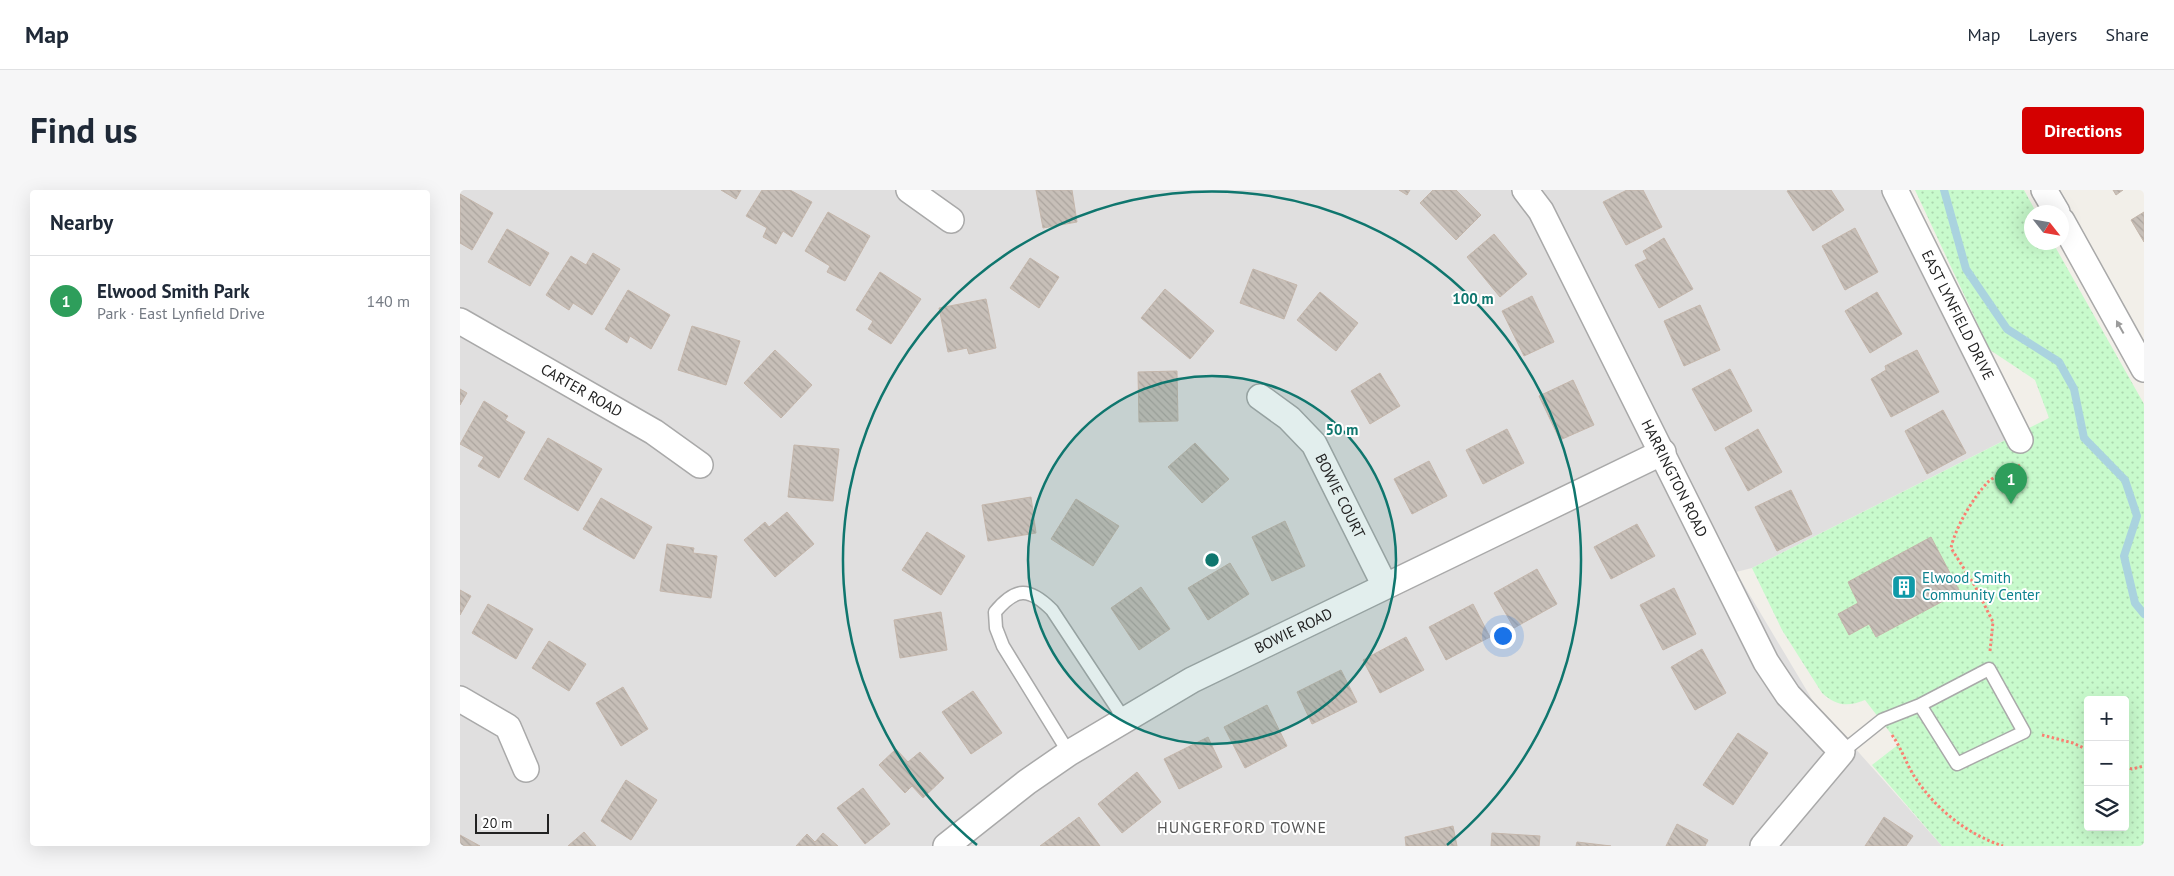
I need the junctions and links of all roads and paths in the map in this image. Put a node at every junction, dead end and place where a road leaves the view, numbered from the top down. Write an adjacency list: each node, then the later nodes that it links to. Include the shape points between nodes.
1 (909, 190): 6 (street)
2 (1525, 190): 12 (street, HARRINGTON ROAD, via 1541,211)
3 (1895, 190): 11 (street, EAST LYNFIELD DRIVE)
4 (2044, 190): 5 (street)
5 (2053, 205)
6 (951, 220)
7 (2069, 234): 9 (street, one-way to 7)
8 (460, 321): 13 (street, CARTER ROAD, via 654,432)
9 (2144, 369)
10 (1260, 397): 14 (street, BOWIE COURT, via 1289,418 1314,444)
11 (2020, 439): 15 (path, via 2030,448 2027,461 1989,481 1968,511 1951,548 1993,622)
12 (1663, 452): 14 (street, BOWIE ROAD); 22 (street, HARRINGTON ROAD, via 1766,662 1788,695)
13 (700, 464)
14 (1385, 586): 18 (street, BOWIE ROAD, via 1192,680)
15 (1989, 669): 17 (lane); 20 (lane)
16 (460, 699): 26 (street, via 508,727)
17 (1920, 705): 19 (lane); 20 (lane, via 1956,764)
18 (1124, 719): 23 (street, BOWIE ROAD); 23 (lane, via 1052,610 1041,599 1025,592 1007,597 995,612 996,628 1003,646)
19 (1882, 720): 22 (lane); 29 (path, via 1915,778 1935,804 1961,826)
20 (2024, 732): 21 (path, via 2073,742)
21 (2084, 748)
22 (1842, 752): 28 (street)
23 (1069, 753): 27 (street, BOWIE ROAD)
24 (2144, 766): 25 (path)
25 (2129, 768)
26 (526, 769)
27 (946, 846)
28 (1763, 846)
29 (2003, 846)

